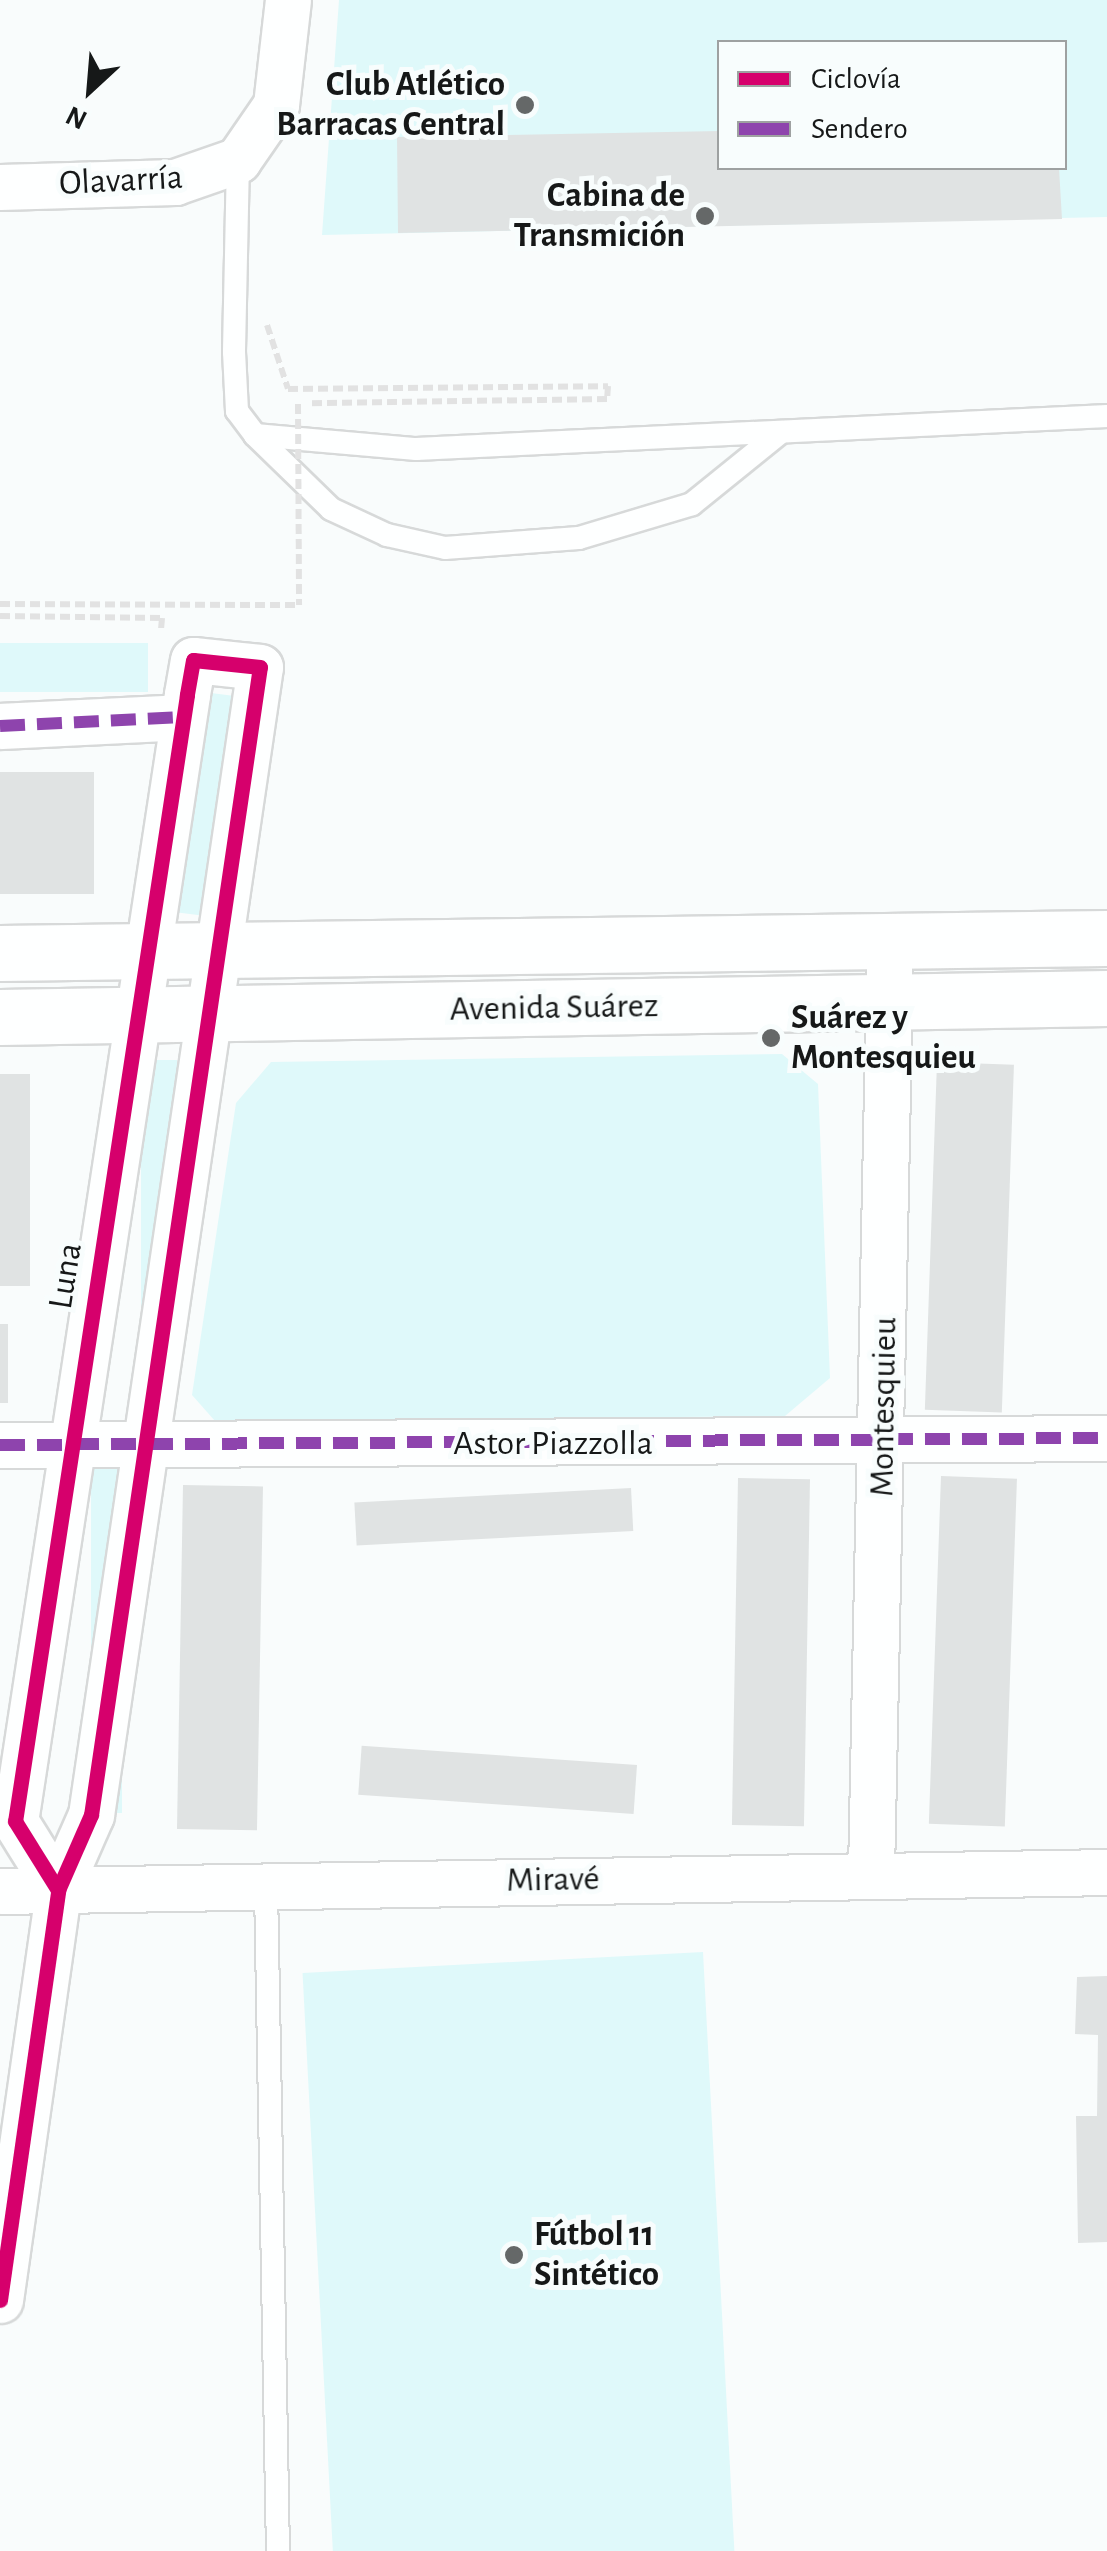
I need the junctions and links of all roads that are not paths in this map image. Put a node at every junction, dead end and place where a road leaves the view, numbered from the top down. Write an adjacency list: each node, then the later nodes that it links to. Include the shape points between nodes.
1 (288, 0): 2 (street, via 276,105)
2 (238, 160): 3 (street, Olavarría, via 174,182); 8 (lane, via 237,411)
3 (0, 186)
4 (1107, 416): 5 (lane)
5 (1064, 418): 6 (lane); 7 (lane)
6 (1107, 428)
7 (781, 432): 8 (lane, via 416,449); 8 (lane, via 692,504 579,538 445,548 388,535 332,509)
8 (255, 435)
9 (183, 717): 10 (street); 13 (street, Luna, via 193,660 260,666); 14 (street, Luna)
10 (0, 726)
11 (1107, 938): 12 (street, Avenida Suárez)
12 (890, 942): 13 (street, Avenida Suárez); 17 (street, Montesquieu)
13 (215, 950): 14 (street, Avenida Suárez); 18 (street)
14 (145, 951): 15 (street, Avenida Suárez); 19 (street, Luna)
15 (0, 953)
16 (1107, 998): 17 (street, Avenida Suárez)
17 (888, 1003): 18 (street, Avenida Suárez); 22 (street, Montesquieu)
18 (204, 1014): 19 (street, Avenida Suárez); 24 (street)
19 (136, 1016): 20 (street, Avenida Suárez); 25 (street, Luna)
20 (0, 1017)
21 (1107, 1438): 22 (street, Astor Piazzolla)
22 (885, 1442): 24 (street, Astor Piazzolla); 26 (street, Montesquieu)
23 (0, 1445): 25 (street, Astor Piazzolla)
24 (144, 1446): 25 (street, Astor Piazzolla); 29 (street, via 91,1814)
25 (71, 1448): 29 (street, Luna, via 15,1821)
26 (871, 1872): 27 (street, Miravé); 28 (street, Miravé)
27 (1107, 1872)
28 (266, 1886): 29 (street, Miravé); 32 (lane)
29 (58, 1890): 30 (street, Miravé); 31 (street)
30 (0, 1891)
31 (0, 2300)
32 (278, 2551)

